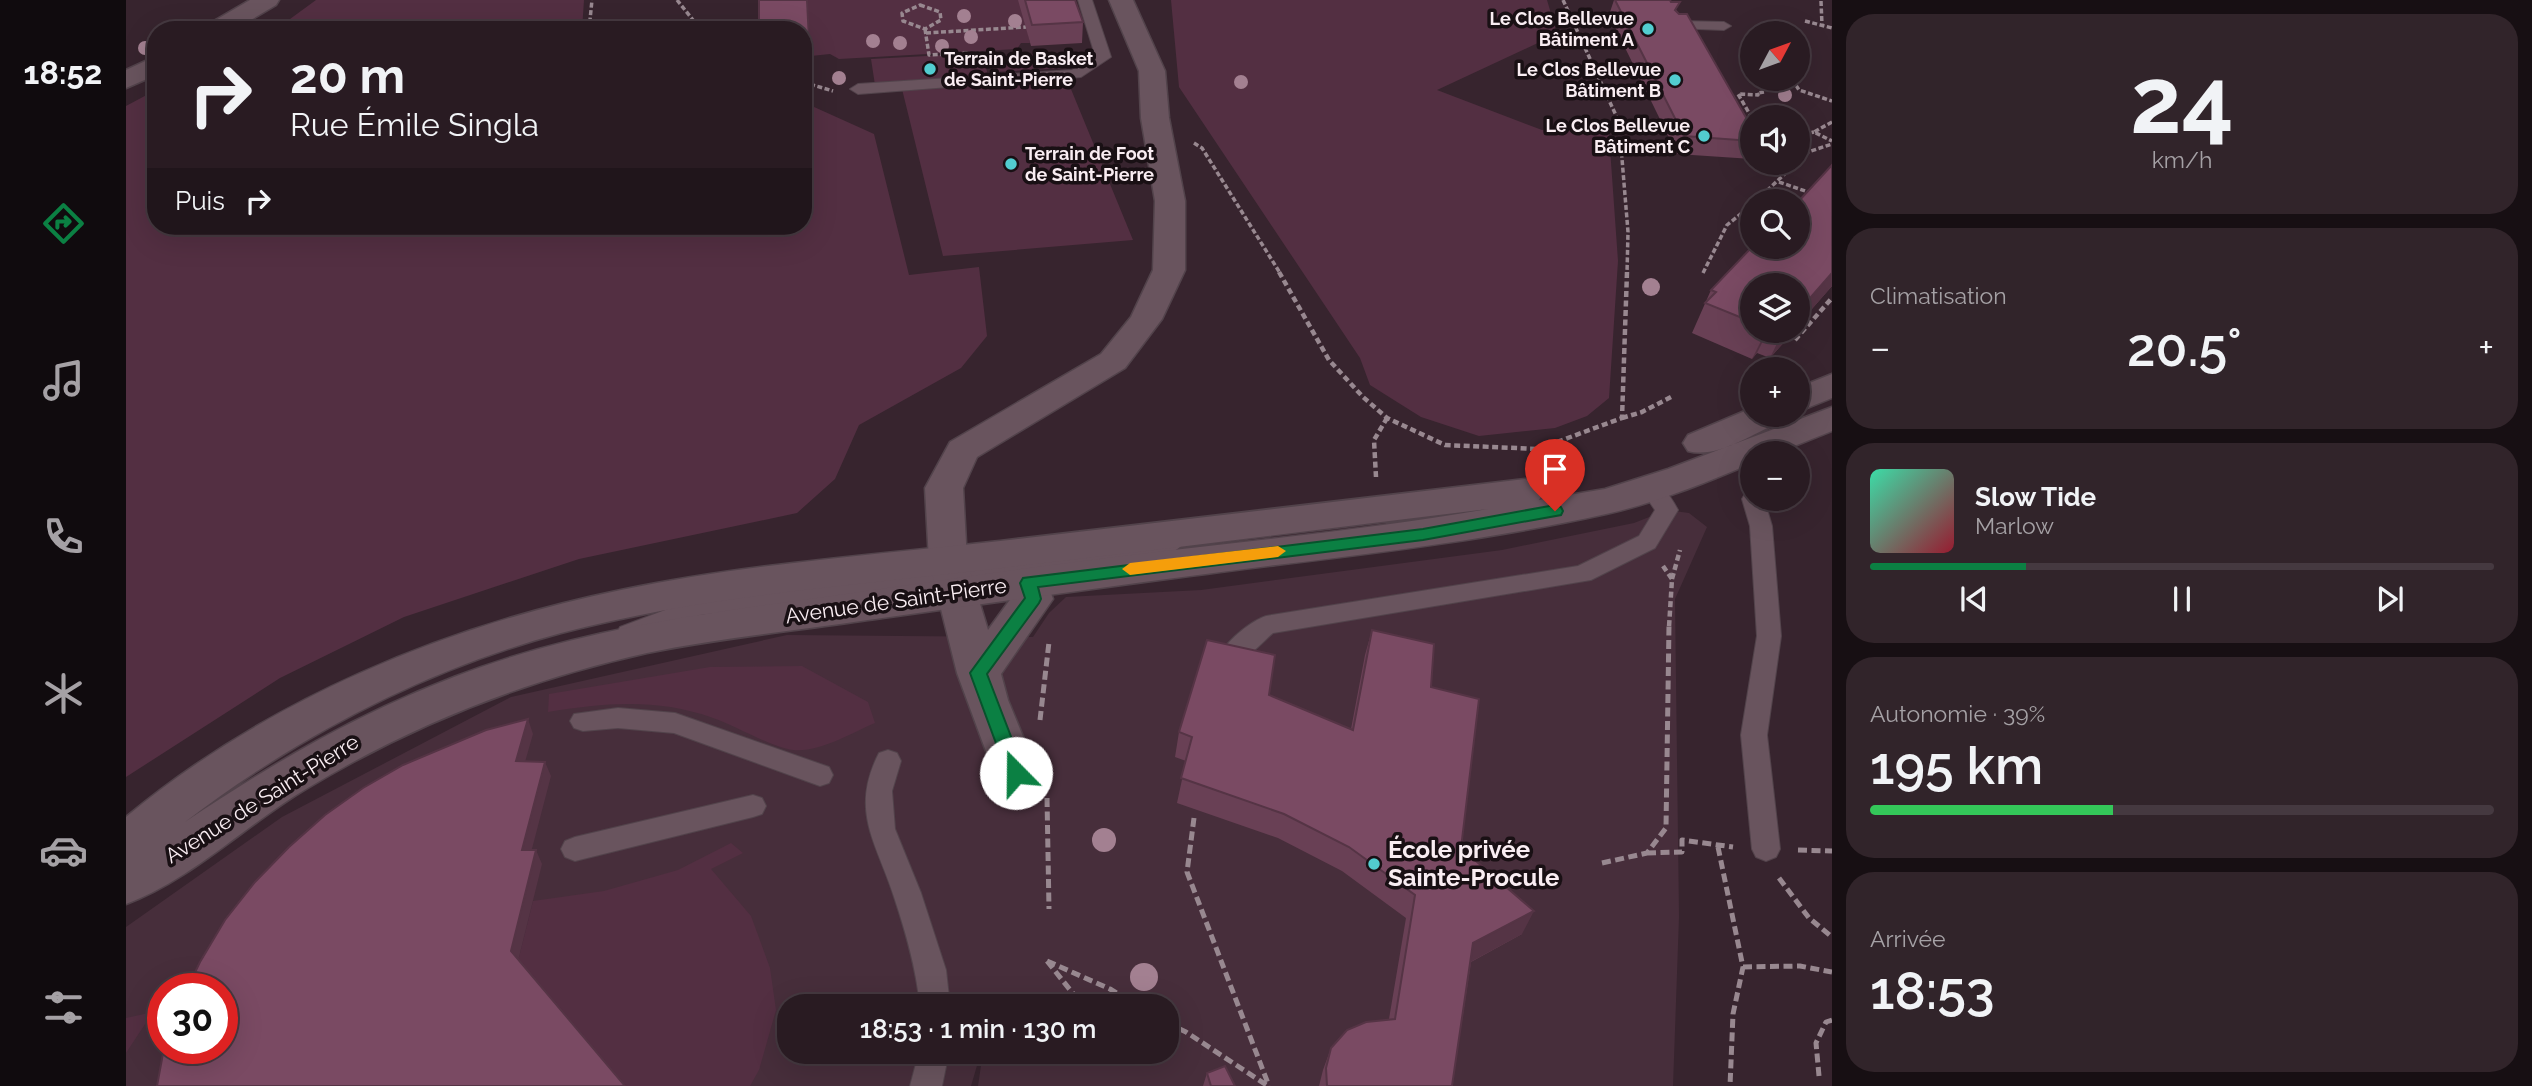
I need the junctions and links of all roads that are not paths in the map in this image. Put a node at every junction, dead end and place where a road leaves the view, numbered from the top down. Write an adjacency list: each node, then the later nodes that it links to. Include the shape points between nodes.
1 (267, 0): 4 (street)
2 (1085, 0): 9 (lane, via 1103,57 1076,74)
3 (1121, 0): 17 (street, via 1152,71 1170,201 1169,270 1146,319 1113,360 963,450 944,488)
4 (231, 21)
5 (1678, 25): 6 (lane)
6 (1724, 26)
7 (147, 69): 8 (street)
8 (126, 80)
9 (858, 89)
10 (1832, 385): 11 (street)
11 (1810, 395)
12 (1832, 418): 14 (street, Avenue de Saint-Pierre)
13 (1740, 426): 16 (street, Avenue de Saint-Pierre, via 1667,456 1545,489 1182,533)
14 (1651, 488): 16 (street, Avenue de Saint-Pierre, via 1608,501 1423,534); 18 (lane, via 1667,510 1647,542 1583,574 1266,625)
15 (1757, 511): 27 (lane, via 1769,636 1754,735)
16 (1024, 567): 17 (street, Avenue de Saint-Pierre); 19 (street, via 1033,599)
17 (952, 576): 19 (street); 25 (street, Avenue de Saint-Pierre, via 718,588 505,634 342,699 246,754 155,818); 28 (street, Avenue de Saint-Pierre, via 651,637 472,687 388,722 288,777)
18 (1233, 653)
19 (978, 673): 22 (street)
20 (583, 721): 23 (lane, via 618,718 675,723)
21 (888, 761): 29 (lane, via 879,791 881,830 907,893)
22 (1016, 773)
23 (820, 775)
24 (753, 806): 26 (lane)
25 (126, 845)
26 (575, 849)
27 (1766, 849)
28 (126, 883)
29 (933, 994)
30 (931, 1064): 31 (lane)
31 (926, 1086)

